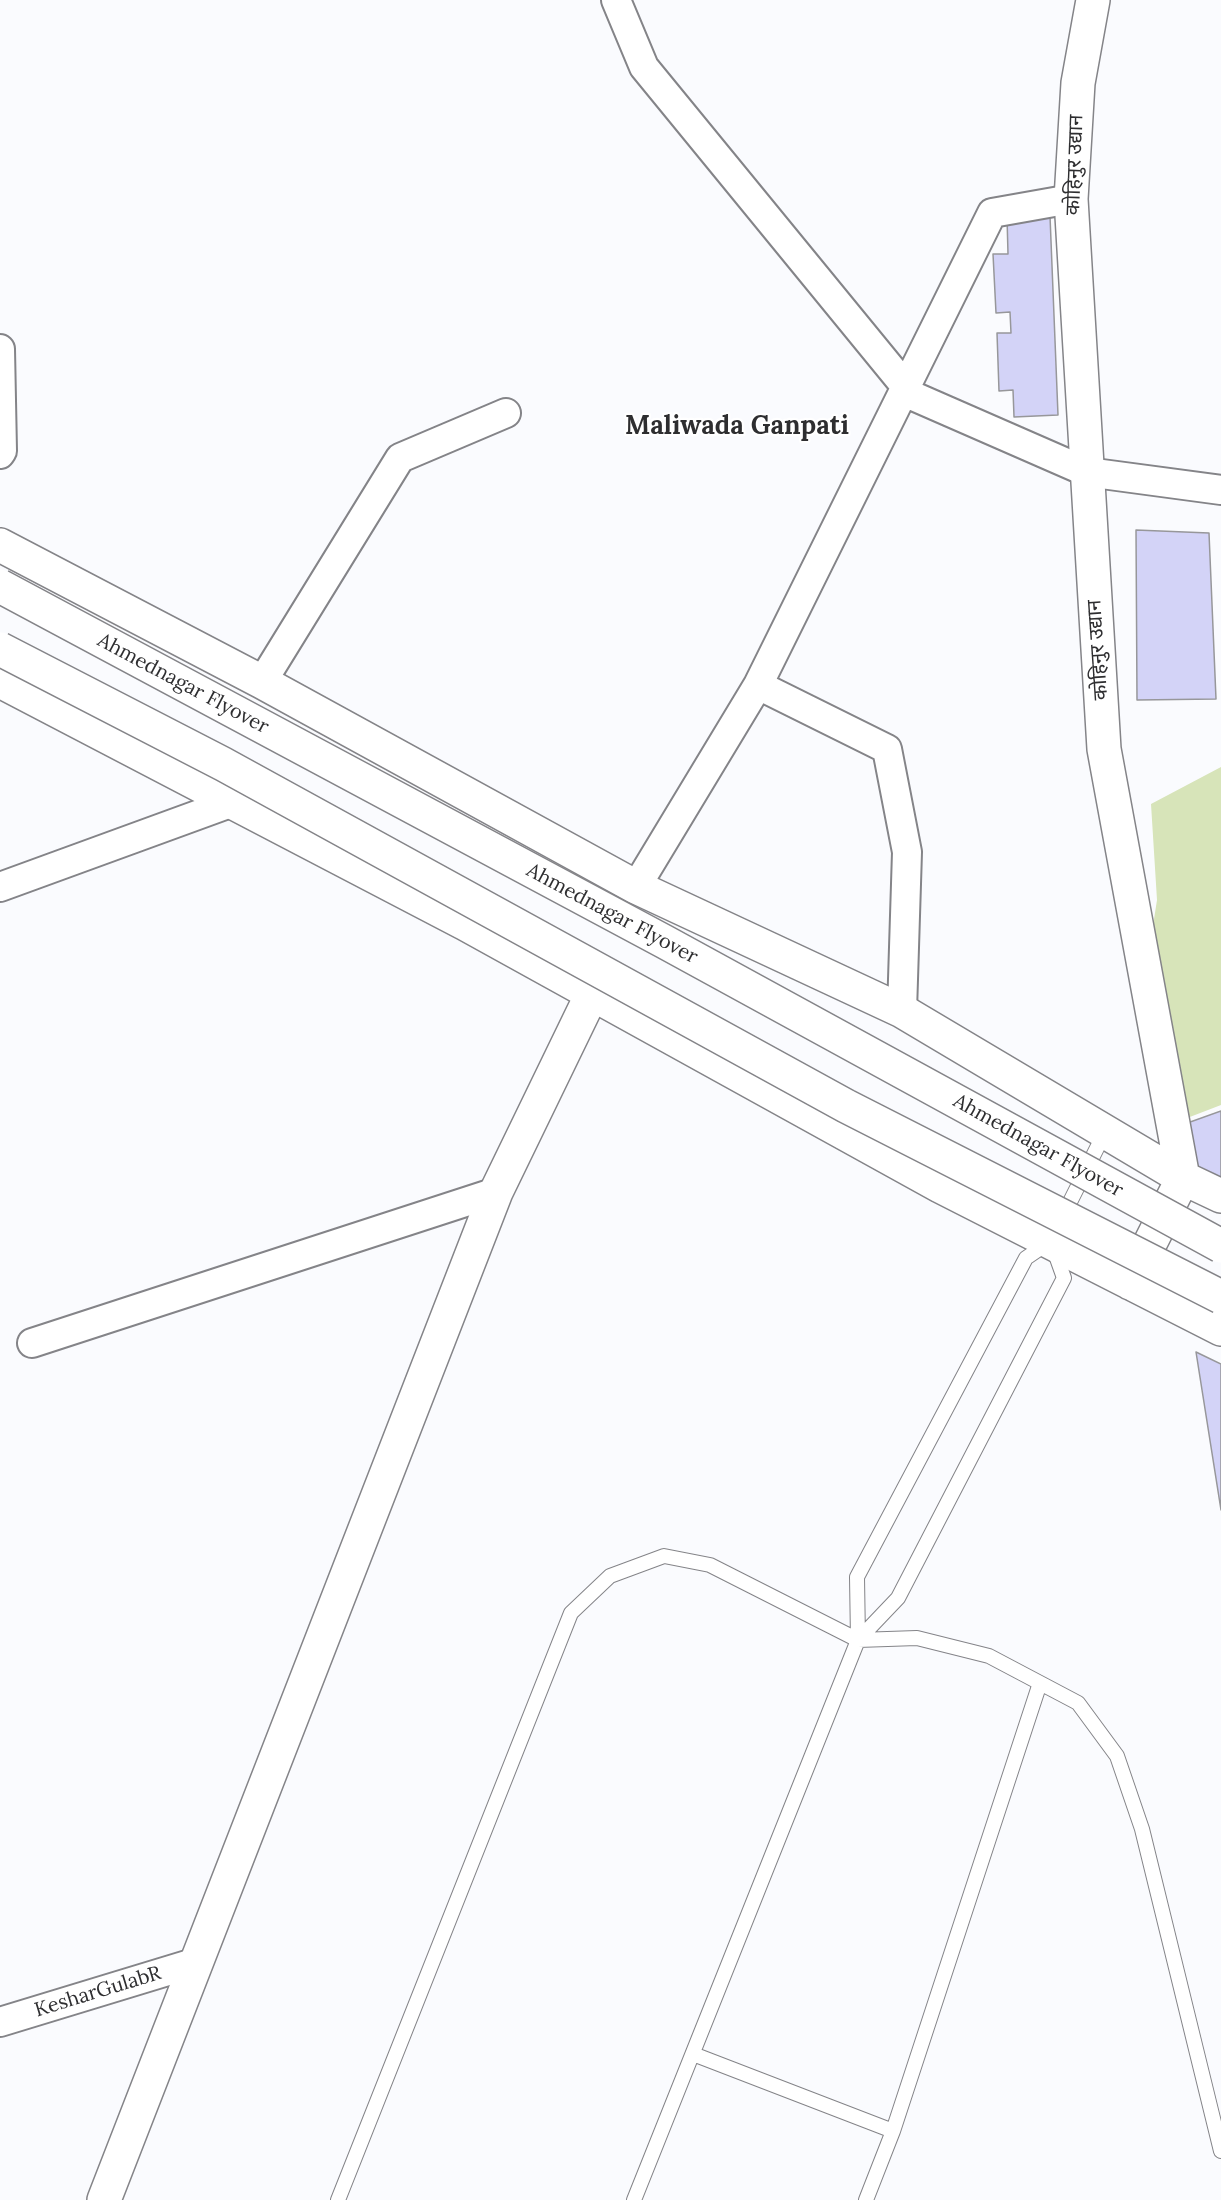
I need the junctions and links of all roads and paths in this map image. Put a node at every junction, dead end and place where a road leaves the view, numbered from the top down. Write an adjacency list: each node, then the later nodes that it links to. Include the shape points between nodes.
1 (616, 0): 5 (street, via 644,67)
2 (1093, 0): 3 (main road, कोहिनुर उद्यान, via 1078,83)
3 (1071, 200): 5 (street, via 992,213); 8 (main road, कोहिनुर उद्यान)
4 (0, 349): 7 (street)
5 (905, 390): 8 (street); 15 (street)
6 (506, 413): 14 (street, via 400,458)
7 (0, 454)
8 (1087, 472): 9 (street); 22 (main road, कोहिनुर उद्यान, via 1104,749)
9 (1221, 490)
10 (0, 545): 14 (main road)
11 (0, 586): 26 (main road, Ahmednagar Flyover, bridge)
12 (0, 649): 28 (main road, bridge, via 223,764)
13 (0, 681): 16 (main road)
14 (261, 682): 18 (main road)
15 (758, 686): 18 (street); 20 (street, via 887,749 907,852)
16 (233, 802): 17 (street); 19 (main road)
17 (0, 887)
18 (636, 887): 20 (main road)
19 (591, 994): 23 (main road); 25 (main road, via 940,1186)
20 (902, 1011): 21 (main road)
21 (1105, 1132): 22 (main road); 25 (lane)
22 (1183, 1178): 24 (main road); 27 (main road)
23 (496, 1192): 29 (street); 32 (main road)
24 (1221, 1196)
25 (1051, 1242): 27 (main road); 30 (lane, via 1026,1258 857,1577); 30 (lane, via 1064,1278 898,1598)
26 (1221, 1246)
27 (1130, 1283): 28 (main road)
28 (1218, 1314)
29 (32, 1343)
30 (858, 1640): 31 (lane, via 928,1640 989,1656); 34 (lane); 38 (lane, via 710,1565 663,1556 610,1576 571,1613)
31 (1040, 1683): 35 (lane); 36 (lane, via 1078,1703 1117,1756 1142,1829)
32 (196, 1962): 33 (street, KesharGulabR); 37 (main road)
33 (0, 2022)
34 (693, 2054): 35 (lane); 39 (lane)
35 (893, 2131): 40 (lane)
36 (1221, 2151)
37 (104, 2200)
38 (338, 2200)
39 (634, 2200)
40 (866, 2200)

